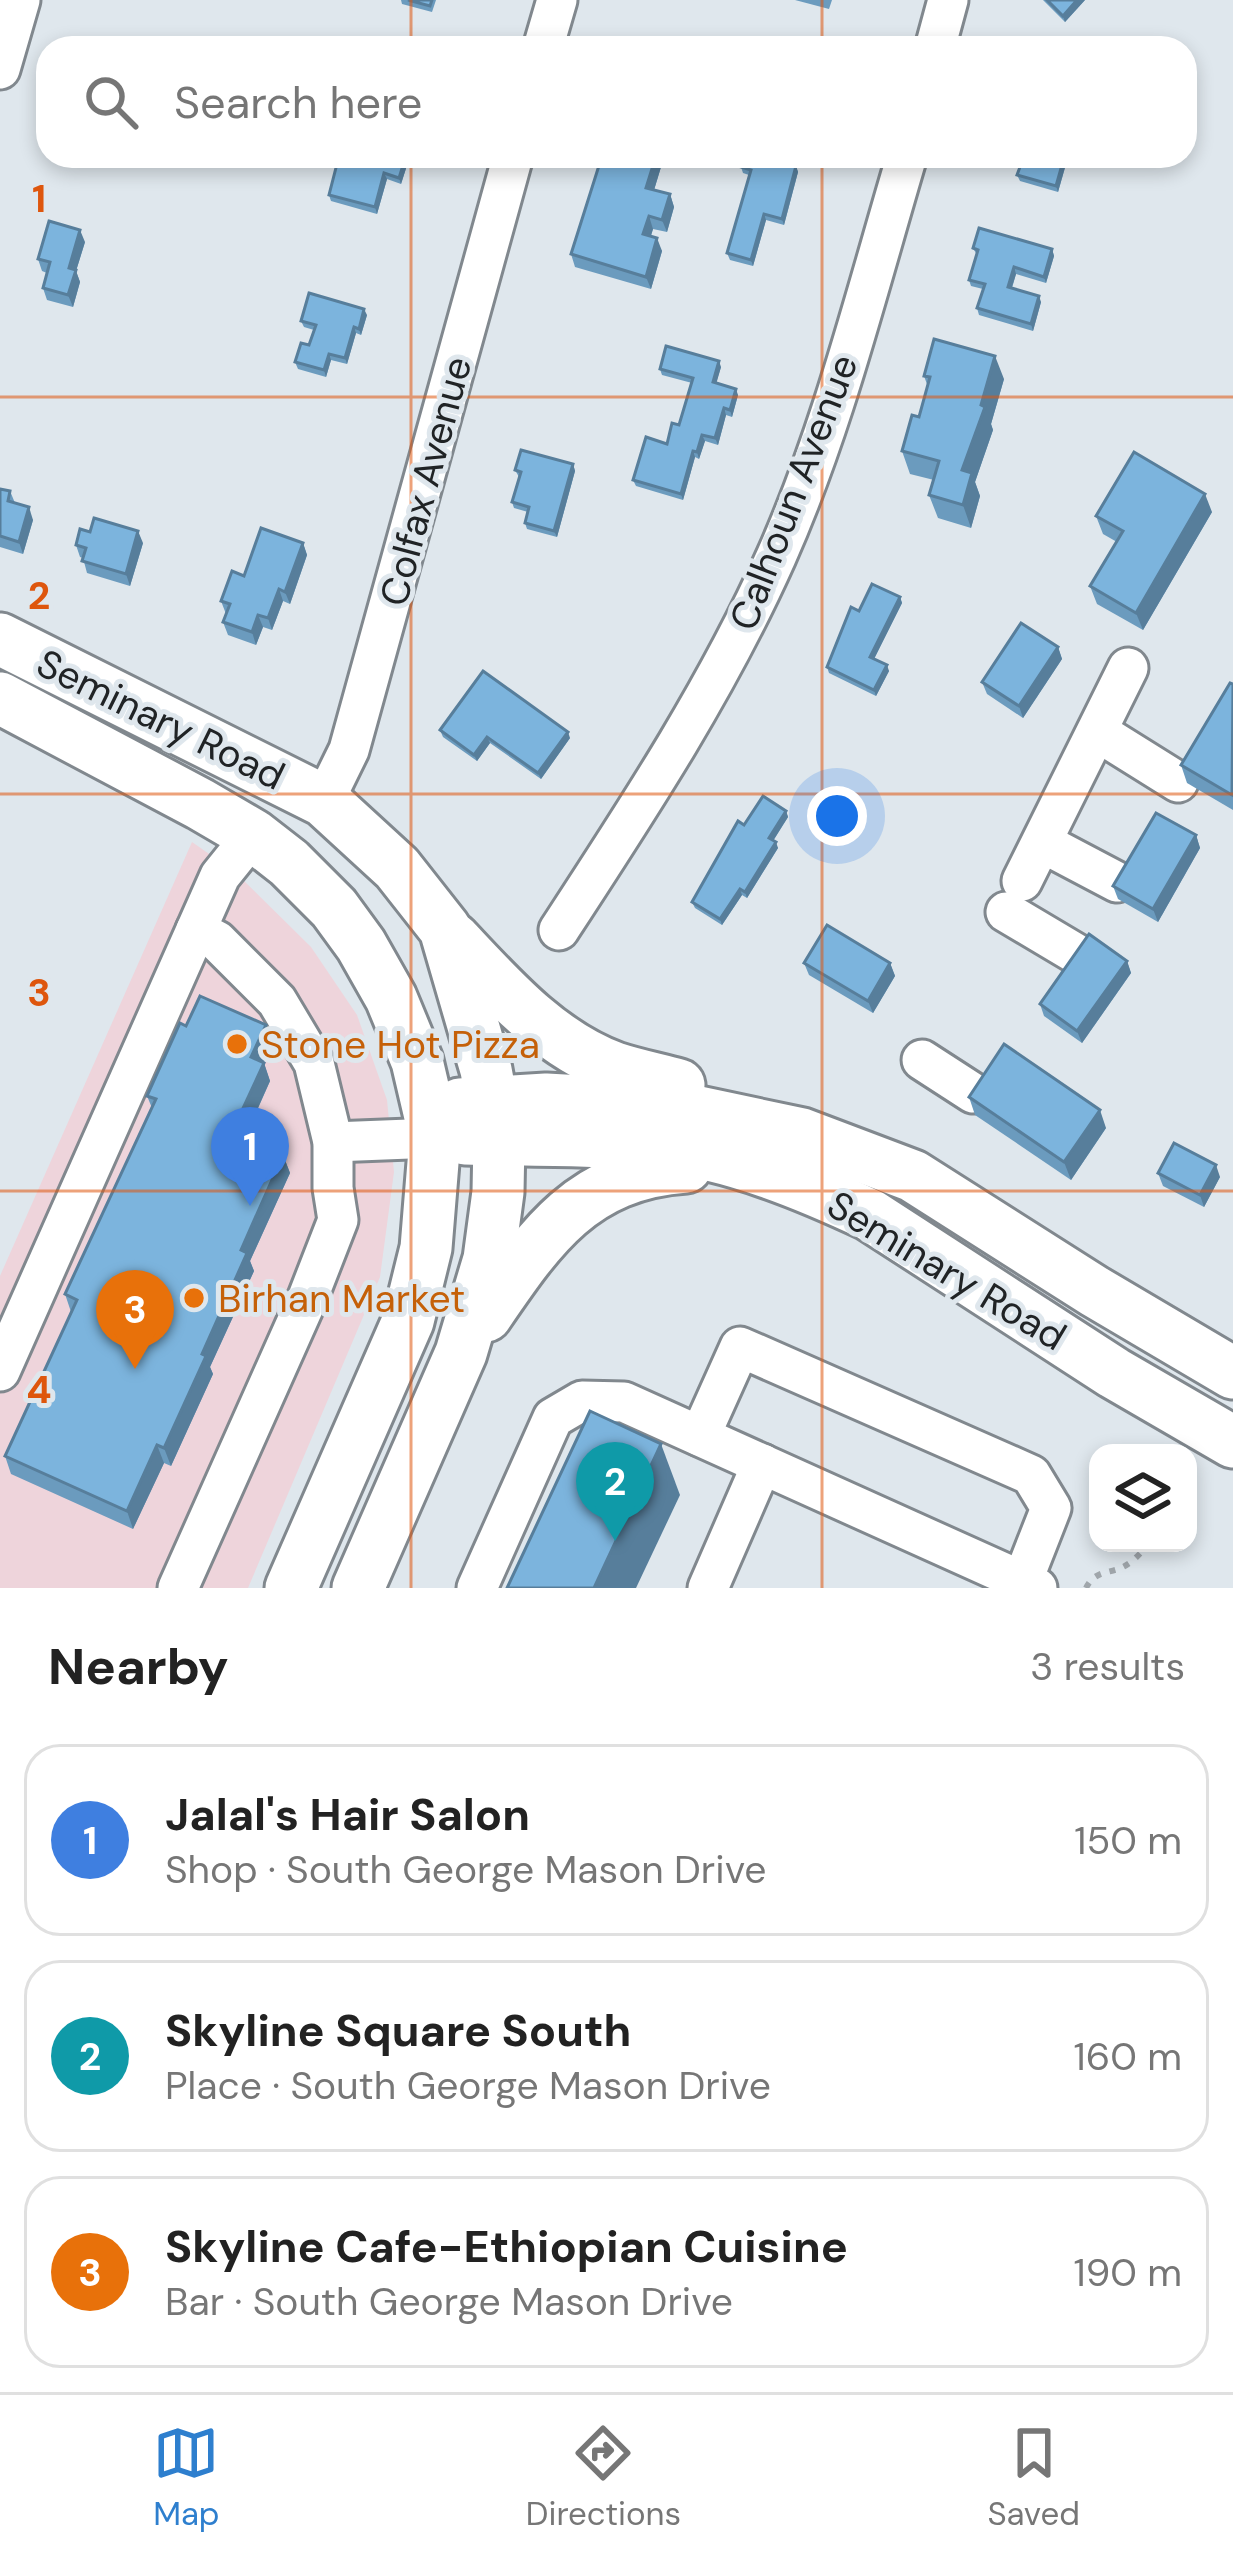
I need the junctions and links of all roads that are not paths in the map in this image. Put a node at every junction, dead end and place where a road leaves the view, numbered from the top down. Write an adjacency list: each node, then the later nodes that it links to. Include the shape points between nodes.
1 (20, 0): 6 (street)
2 (557, 0): 4 (street)
3 (948, 0): 5 (street)
4 (546, 36)
5 (938, 36)
6 (0, 70)
7 (510, 168): 14 (street, Colfax Avenue, via 349,750)
8 (903, 168): 20 (street, Calhoun Avenue, via 778,553 708,695)
9 (0, 639): 14 (main road, Seminary Road)
10 (1128, 668): 12 (street)
11 (0, 698): 15 (main road, Seminary Road)
12 (1098, 732): 13 (street); 16 (street)
13 (1178, 782)
14 (324, 801): 18 (main road, Seminary Road, via 397,868)
15 (253, 835): 19 (street, via 220,876); 25 (main road, Seminary Road, via 334,908 361,945 417,1061)
16 (1043, 843): 17 (street); 21 (street, via 1014,897)
17 (1117, 882)
18 (445, 929): 24 (main road, Seminary Road); 26 (main road, via 502,990 591,1057)
19 (196, 930): 27 (street, via 217,940 278,1001 314,1063); 30 (street)
20 (559, 930)
21 (1075, 952)
22 (922, 1060): 23 (street)
23 (974, 1093)
24 (495, 1121): 25 (main road, Seminary Road); 26 (main road, Seminary Road, via 546,1099 670,1106); 28 (main road, Seminary Road); 29 (main road, via 498,1192 489,1259)
25 (431, 1122): 27 (street); 39 (main road, via 426,1248 408,1321)
26 (802, 1134): 31 (main road, Seminary Road, via 913,1176)
27 (333, 1142): 38 (street, via 338,1220)
28 (740, 1163): 29 (main road, via 615,1180 530,1251); 32 (main road, Seminary Road, via 870,1215)
29 (461, 1353): 40 (main road)
30 (0, 1371)
31 (1233, 1373)
32 (1162, 1401): 34 (main road, Seminary Road); 36 (main road, via 1216,1452)
33 (700, 1436): 35 (street); 37 (street, via 740,1347 1031,1475 1051,1508); 41 (street, via 624,1402 582,1401 553,1418)
34 (1233, 1442)
35 (762, 1465): 37 (street); 42 (street)
36 (1214, 1480)
37 (1029, 1585)
38 (178, 1588)
39 (291, 1588)
40 (358, 1588)
41 (477, 1588)
42 (708, 1588)

